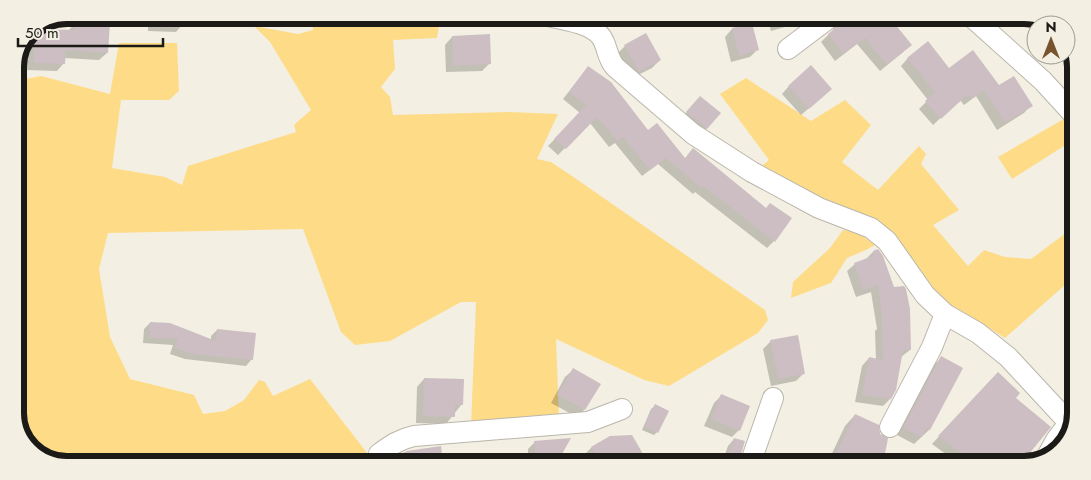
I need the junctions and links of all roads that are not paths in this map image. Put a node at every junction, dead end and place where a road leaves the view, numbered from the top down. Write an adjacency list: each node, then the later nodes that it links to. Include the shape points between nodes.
1 (579, 24): 6 (street, via 597,31 615,67 693,134 752,172 819,208 880,235 925,294)
2 (820, 24): 4 (street)
3 (980, 24): 5 (street)
4 (788, 49)
5 (1067, 107)
6 (945, 314): 9 (street, via 978,333 1008,357); 10 (street, via 932,347)
7 (773, 398): 14 (street)
8 (622, 409): 13 (street, via 588,422 403,438 392,443)
9 (1066, 420)
10 (890, 427)
11 (1062, 434): 12 (street)
12 (1053, 445)
13 (380, 456)
14 (753, 456)

